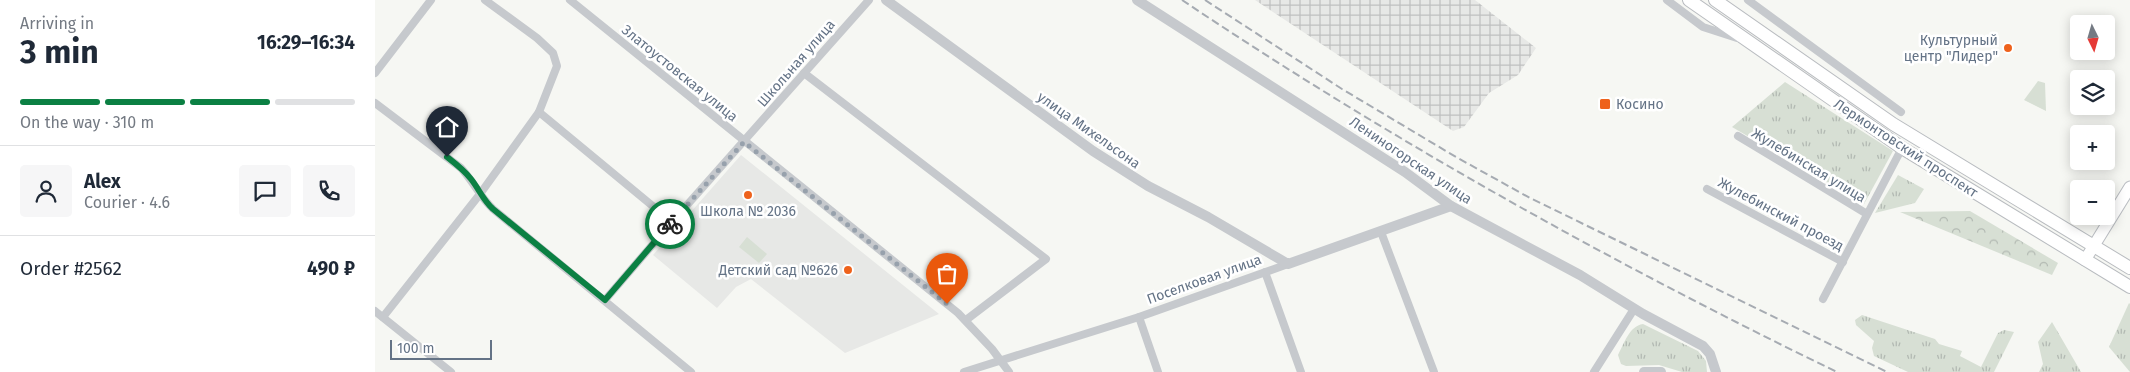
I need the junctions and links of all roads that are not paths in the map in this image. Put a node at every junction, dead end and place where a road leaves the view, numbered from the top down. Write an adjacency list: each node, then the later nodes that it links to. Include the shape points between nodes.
1 (431, 0): 15 (street)
2 (485, 0): 18 (street, via 553,53 557,66)
3 (570, 0): 21 (street, Златоустовская улица)
4 (869, 0): 16 (street, Школьная улица)
5 (886, 0): 33 (street, улица Михельсона, via 1093,151 1148,186)
6 (1137, 0): 26 (street, Лениногорская улица, via 1420,181)
7 (1667, 0): 13 (street)
8 (1689, 0): 12 (main road, Лермонтовский проспект)
9 (1715, 0): 11 (main road, Лермонтовский проспект)
10 (1748, 0): 19 (street)
11 (1727, 9): 12 (street); 30 (main road, Лермонтовский проспект, via 1893,124)
12 (1718, 21): 13 (street); 14 (main road, Лермонтовский проспект)
13 (1703, 26): 14 (street)
14 (1746, 41): 22 (main road, Лермонтовский проспект)
15 (375, 73)
16 (804, 73): 21 (street, Школьная улица); 43 (street, via 1046,259)
17 (375, 103): 25 (street, via 461,168)
18 (539, 112): 25 (street); 28 (street)
19 (1901, 112)
20 (1738, 136): 27 (street, Жулебинская улица)
21 (744, 142): 28 (street, Школьная улица); 43 (street, Златоустовская улица)
22 (1902, 148): 27 (street); 31 (main road, Лермонтовский проспект)
23 (2130, 187): 30 (main road)
24 (1707, 189): 32 (street, Жулебинский проезд)
25 (480, 194): 38 (street, via 493,209); 42 (street)
26 (1451, 206): 29 (street, Поселковая улица); 39 (street, Лениногорская улица, via 1580,275)
27 (1867, 214): 32 (street)
28 (672, 222): 38 (street, Школьная улица)
29 (1381, 232): 33 (street, Поселковая улица); 51 (street)
30 (2094, 248): 31 (main road); 34 (main road, Лермонтовский проспект)
31 (2085, 260): 36 (main road, Лермонтовский проспект)
32 (1843, 262): 37 (street)
33 (1288, 264): 35 (street, Поселковая улица)
34 (2130, 268)
35 (1265, 272): 41 (street, Поселковая улица); 50 (street)
36 (2130, 286)
37 (1823, 299)
38 (605, 300): 46 (street)
39 (1634, 309): 52 (street); 55 (street, Лениногорская улица, via 1703,346 1711,354)
40 (375, 311): 42 (street)
41 (1139, 316): 44 (street, Поселковая улица); 49 (street)
42 (383, 317): 45 (street)
43 (966, 320): 44 (street, Златоустовская улица)
44 (1001, 360): 47 (street, Поселковая улица); 48 (street, Златоустовская улица)
45 (451, 372)
46 (691, 372)
47 (964, 372)
48 (1009, 372)
49 (1158, 372)
50 (1301, 372)
51 (1434, 372)
52 (1594, 372)
53 (1643, 372): 54 (street)
54 (1661, 372)
55 (1716, 372)

